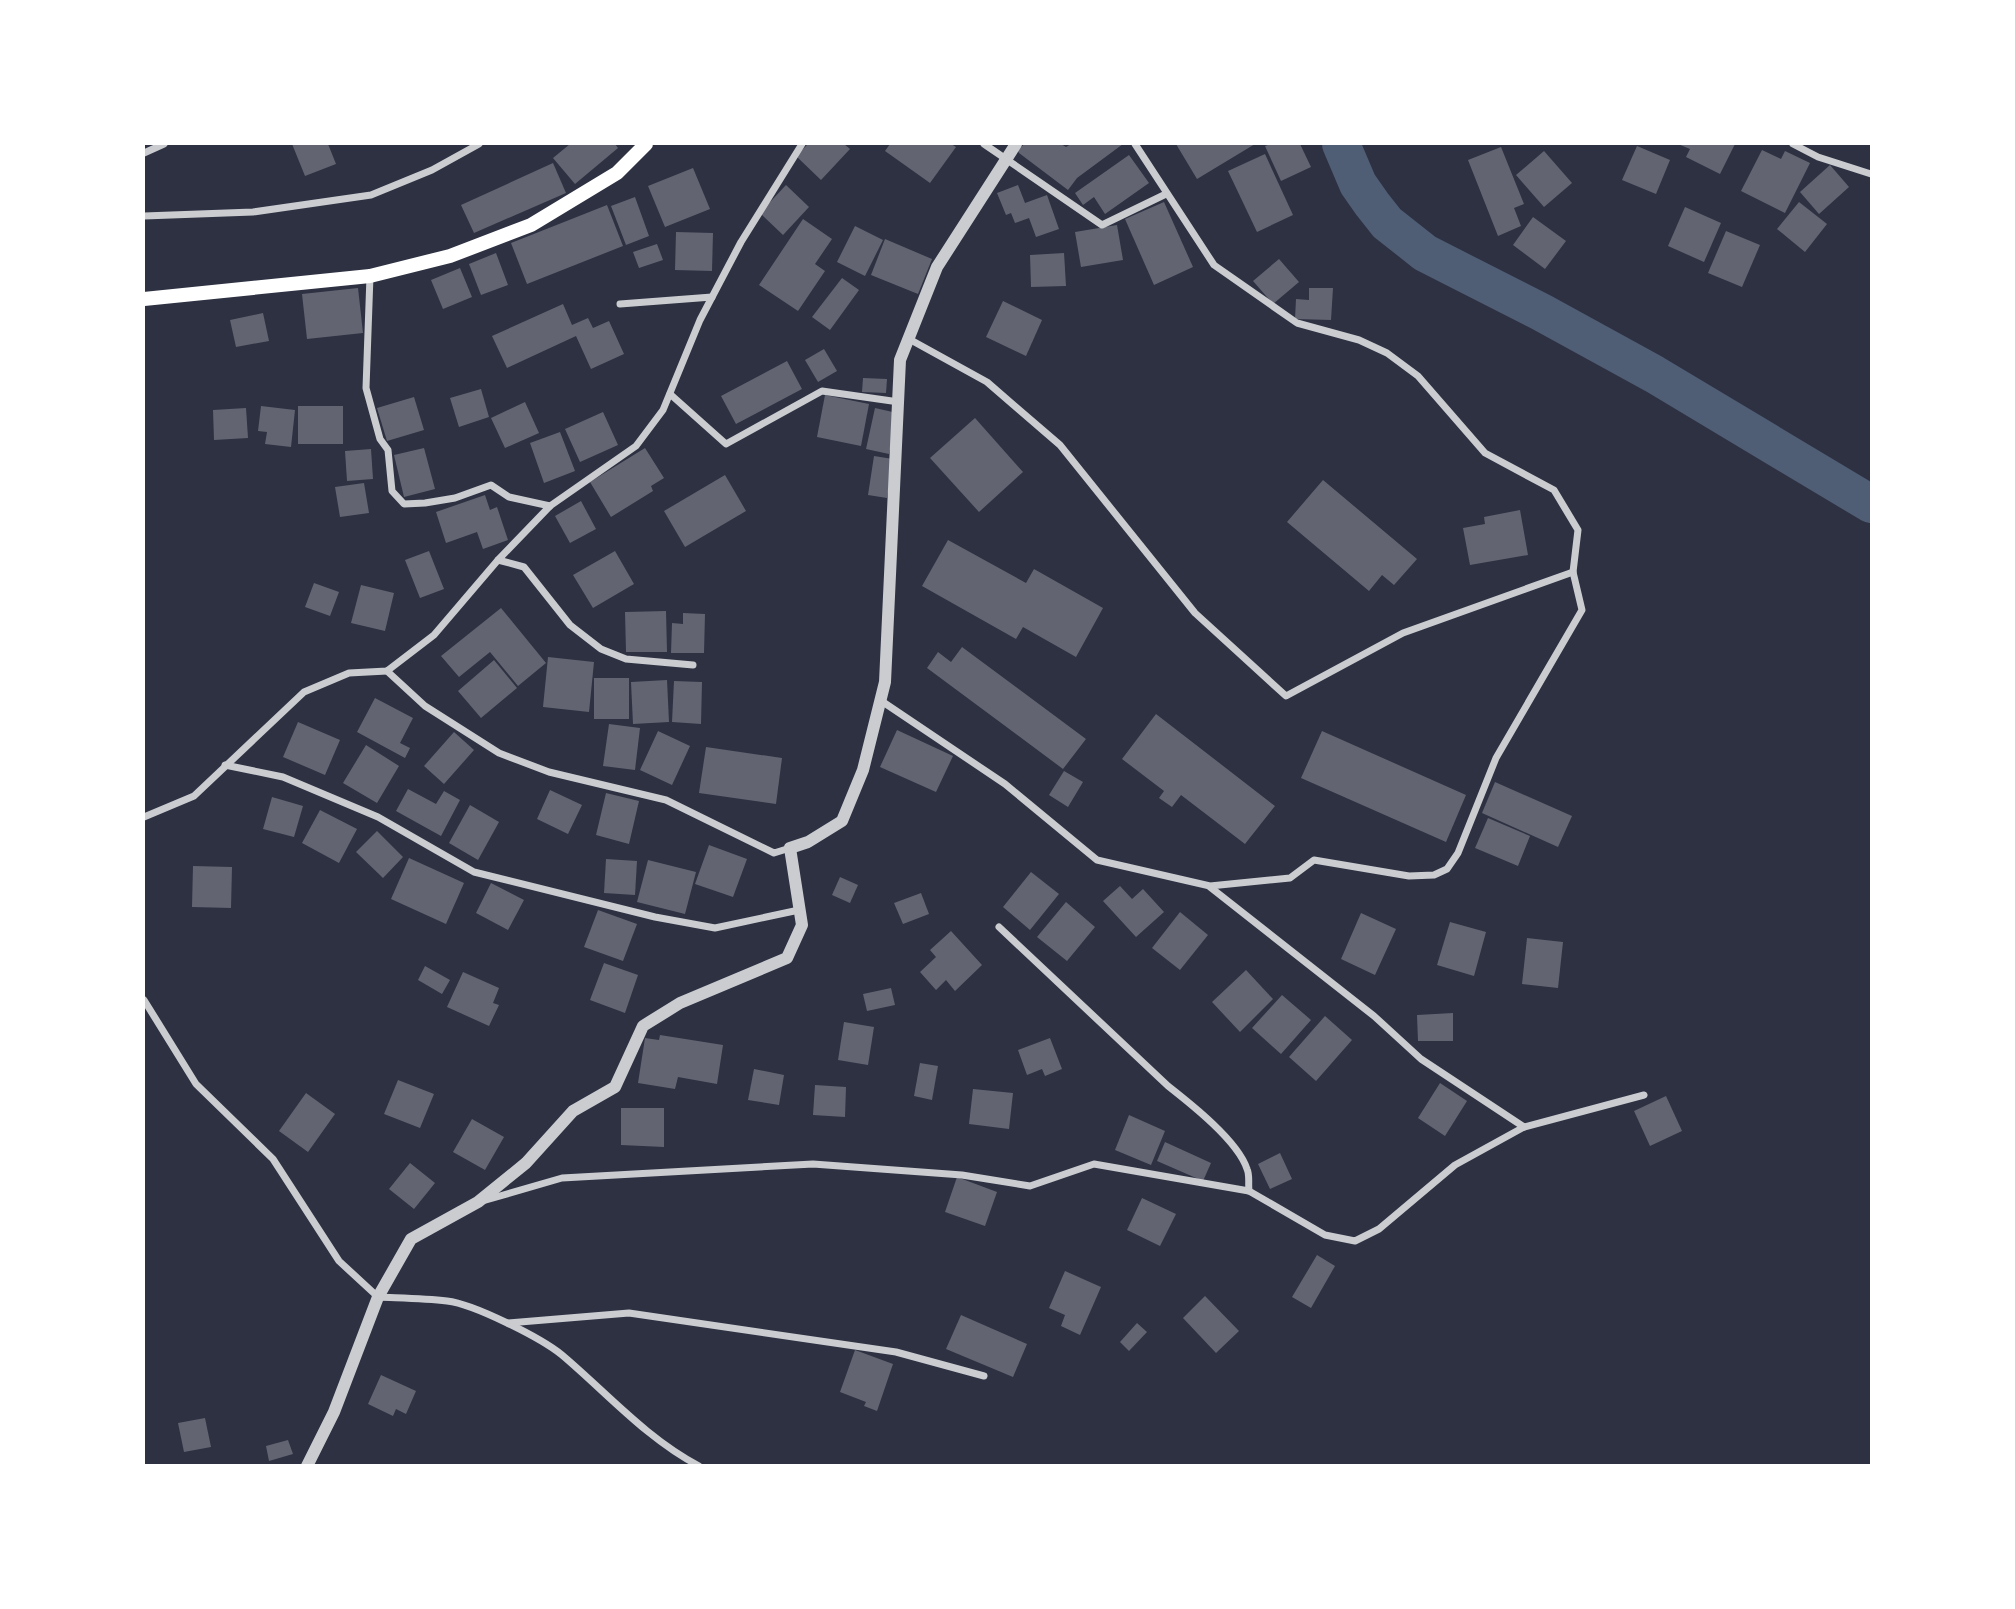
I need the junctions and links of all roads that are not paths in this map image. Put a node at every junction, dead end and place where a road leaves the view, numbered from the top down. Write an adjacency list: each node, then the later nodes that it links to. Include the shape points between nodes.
1 (164, 144): 9 (street)
2 (479, 144): 13 (street, via 371,195 253,212)
3 (646, 144): 14 (main road, via 617,173 531,225 450,256)
4 (802, 144): 15 (street)
5 (984, 144): 10 (street)
6 (1016, 144): 10 (street)
7 (1135, 144): 12 (street)
8 (1793, 144): 11 (street)
9 (144, 153)
10 (1005, 160): 12 (street, via 1102,225); 18 (street, via 937,267)
11 (1871, 174)
12 (1166, 194): 23 (street, via 1214,265 1297,323 1387,353 1418,376 1485,453 1554,490 1578,530)
13 (144, 216)
14 (370, 276): 16 (main road); 21 (street, via 366,388 380,439 388,450 392,491 397,498 404,504 425,503 491,485 509,498)
15 (712, 297): 17 (street); 19 (street)
16 (144, 299)
17 (620, 304)
18 (909, 338): 20 (street, via 900,360); 23 (street, via 987,382 1060,445 1195,614 1286,696 1403,633)
19 (670, 394): 20 (street, via 726,444 822,391); 21 (street, via 636,446)
20 (899, 402): 26 (street, via 885,682)
21 (550, 506): 22 (street)
22 (499, 560): 24 (street, via 524,567 570,625 601,649 626,659); 25 (street, via 434,635)
23 (1573, 572): 30 (street, via 1583,610 1496,758 1458,853 1447,869 1434,875 1409,876 1314,860 1290,878)
24 (693, 665)
25 (387, 671): 27 (street, via 349,673 304,692); 29 (street, via 425,706 499,753 549,772 666,800 774,853)
26 (880, 700): 29 (street, via 863,770 842,821); 30 (street, via 1005,784 1097,860)
27 (225, 765): 28 (street, via 194,796); 31 (street, via 283,776 377,817 474,872 715,928)
28 (144, 817)
29 (790, 848): 31 (street)
30 (1210, 886): 35 (street, via 1421,1059)
31 (799, 910): 37 (street, via 802,925 787,958 680,1003 643,1026 615,1087 573,1111 526,1163)
32 (999, 927): 36 (street, via 1206,1117 1237,1151 1248,1170)
33 (144, 1000): 38 (street, via 196,1084 273,1159 339,1261)
34 (1644, 1096): 35 (street)
35 (1524, 1127): 36 (street, via 1455,1165 1379,1229 1355,1241 1325,1236)
36 (1249, 1191): 37 (street, via 1094,1164 1030,1186 962,1175 813,1164 562,1178)
37 (478, 1202): 38 (street, via 411,1238)
38 (378, 1297): 39 (street, via 450,1301); 41 (street, via 334,1412)
39 (508, 1323): 40 (street, via 629,1313 896,1352); 42 (street, via 559,1353 637,1424)
40 (984, 1376)
41 (307, 1465)
42 (698, 1465)

